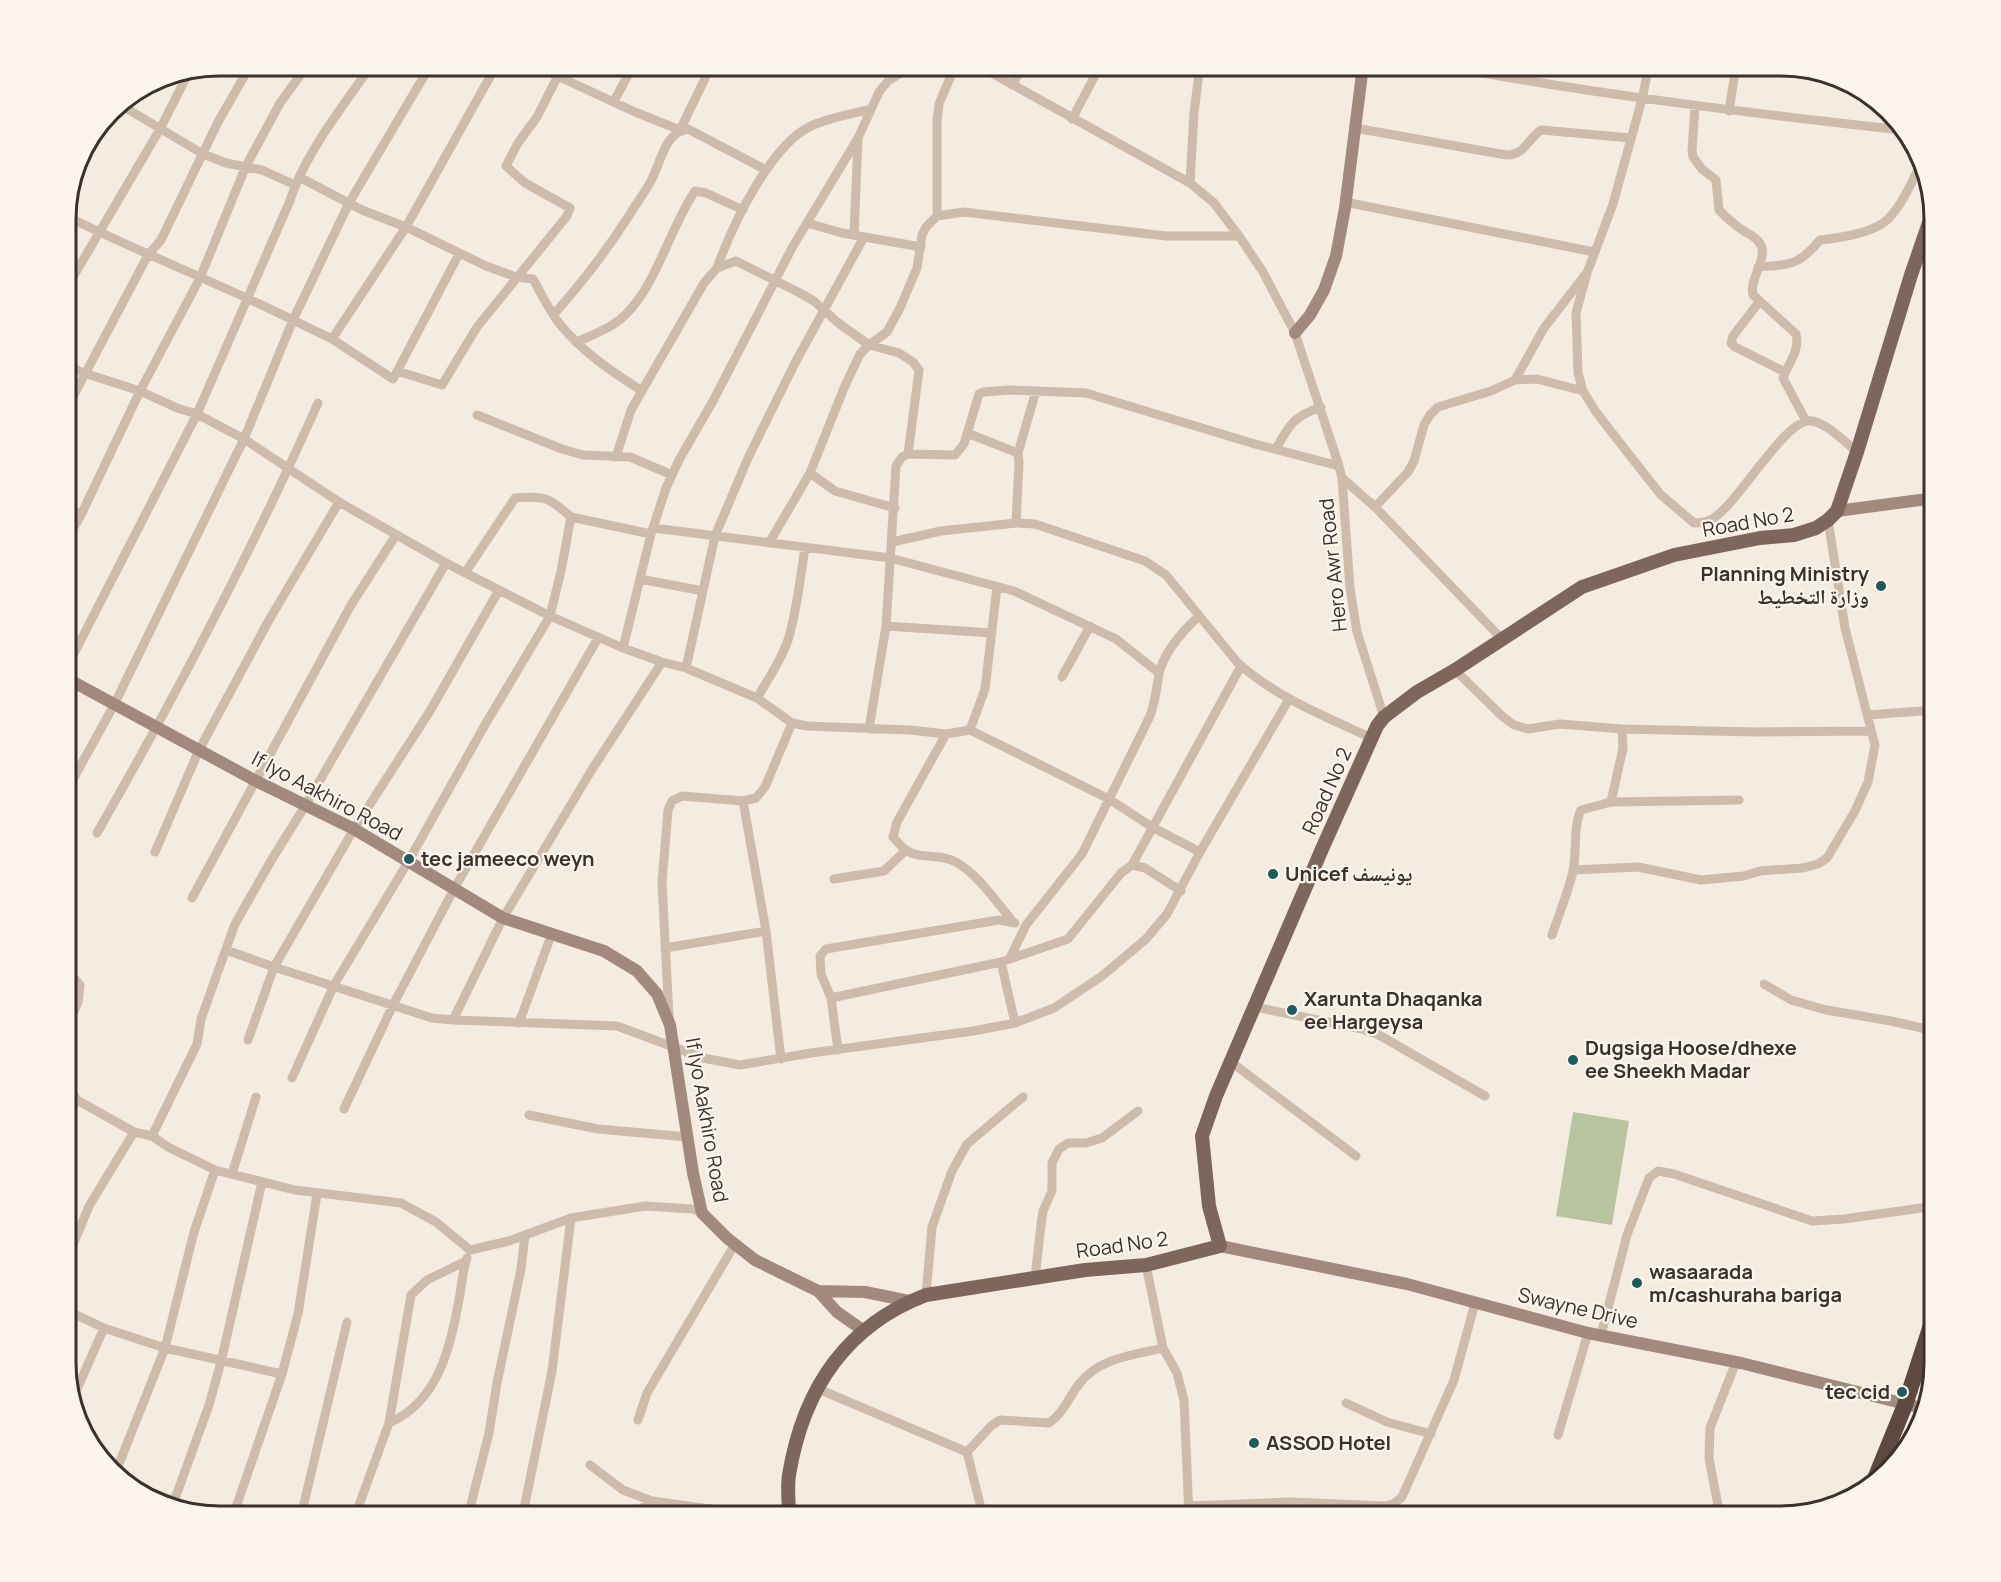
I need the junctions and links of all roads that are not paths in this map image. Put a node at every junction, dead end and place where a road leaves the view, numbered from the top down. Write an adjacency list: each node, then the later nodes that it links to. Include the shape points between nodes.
1 (997, 76): 20 (street, Hero Awr Road)
2 (1017, 76): 20 (street)
3 (1094, 76): 27 (street)
4 (1199, 76): 39 (street)
5 (1362, 76): 28 (street)
6 (1504, 76): 21 (street)
7 (1647, 76): 21 (street)
8 (1734, 76): 26 (street)
9 (244, 77): 34 (street)
10 (298, 77): 35 (street)
11 (364, 77): 38 (street)
12 (424, 77): 41 (street)
13 (490, 77): 46 (street)
14 (557, 77): 22 (street); 60 (street, via 506,166 525,183 570,208)
15 (627, 77): 22 (street)
16 (706, 77): 31 (street)
17 (895, 77): 25 (street, via 879,92)
18 (951, 77): 43 (street, via 939,104 937,121)
19 (184, 81): 29 (street)
20 (1012, 85): 27 (street, Hero Awr Road)
21 (1642, 99): 23 (street); 33 (street)
22 (614, 101): 31 (street)
23 (1695, 106): 26 (street); 56 (street, via 1693,157 1716,180 1719,210 1758,240 1763,254)
24 (128, 109): 29 (street)
25 (871, 109): 32 (street); 36 (street, via 812,126 793,139)
26 (1729, 111): 30 (street)
27 (1072, 119): 39 (street, Hero Awr Road)
28 (1355, 128): 33 (street, via 1506,155 1520,153 1541,130); 40 (street)
29 (160, 129): 34 (street); 47 (street)
30 (1892, 129)
31 (680, 130): 36 (street, via 688,129); 66 (street, via 672,135 652,180 605,252)
32 (858, 138): 45 (street); 48 (street)
33 (1631, 138): 53 (street, via 1613,204)
34 (203, 154): 35 (street); 55 (street, via 161,240)
35 (246, 166): 38 (street); 61 (street)
36 (766, 170): 42 (street)
37 (1917, 172): 56 (street, via 1886,221 1841,238 1820,240 1794,263)
38 (297, 181): 41 (street); 63 (street)
39 (1190, 183): 49 (street, Hero Awr Road, via 1214,203)
40 (1345, 202): 53 (street); 68 (street, via 1336,256 1324,290)
41 (349, 203): 46 (street); 67 (street)
42 (743, 210): 57 (street); 70 (street, via 695,191 643,294 611,326)
43 (937, 216): 49 (street, via 964,212 1166,236); 52 (street, via 922,235)
44 (77, 221): 47 (street)
45 (807, 224): 48 (street); 62 (street)
46 (406, 227): 54 (street); 69 (street)
47 (100, 231): 55 (street); 58 (street)
48 (854, 235): 50 (street)
49 (1239, 236): 68 (street, Hero Awr Road)
50 (864, 237): 52 (street); 65 (street)
51 (1924, 237): 90 (main road)
52 (921, 247): 71 (street, via 917,268 900,308 887,332)
53 (1594, 252): 59 (street)
54 (459, 254): 60 (street); 73 (street)
55 (148, 255): 61 (street); 75 (street)
56 (1758, 267): 64 (street, via 1751,289)
57 (717, 268): 62 (street, via 736,261); 79 (street, via 704,283)
58 (77, 270)
59 (1587, 273): 76 (street, via 1544,328); 81 (street, via 1576,314 1578,373)
60 (516, 277): 66 (street, via 533,279); 73 (street, via 477,327 442,385)
61 (200, 278): 63 (street); 78 (street)
62 (774, 280): 65 (street); 97 (street)
63 (247, 297): 67 (street); 84 (street)
64 (1759, 302): 74 (street, via 1796,334 1796,351); 74 (street, via 1731,343)
65 (824, 310): 71 (street); 111 (street, via 748,458)
66 (554, 314): 70 (street)
67 (293, 320): 69 (street); 88 (street)
68 (1295, 333): 83 (street, Hero Awr Road)
69 (332, 339): 73 (street, via 393,379)
70 (577, 342): 79 (street, via 600,364)
71 (869, 345): 92 (street, via 899,353 919,370); 96 (street, via 860,354 844,388)
72 (77, 370): 75 (street)
73 (397, 371)
74 (1785, 372): 86 (street, via 1785,384)
75 (84, 374): 77 (street); 78 (street)
76 (1515, 381): 81 (street, via 1537,379); 101 (street, via 1438,407 1430,414 1408,472)
77 (77, 388)
78 (140, 391): 84 (street); 104 (street)
79 (642, 391): 93 (street, via 631,410)
80 (1036, 391): 87 (street, via 979,394); 89 (street, via 1086,393); 91 (street)
81 (1583, 391): 86 (street, via 1661,495 1694,523 1714,518 1728,506 1788,434)
82 (318, 403): 95 (street)
83 (1321, 407): 89 (street, via 1296,420); 94 (street, Hero Awr Road)
84 (197, 414): 88 (street); 129 (street)
85 (477, 415): 93 (street, via 562,449)
86 (1806, 421): 90 (street, via 1820,424)
87 (967, 433): 91 (street); 92 (street, via 955,454)
88 (244, 439): 95 (street); 140 (street)
89 (1276, 449): 94 (street)
90 (1857, 452): 105 (main road)
91 (1018, 453): 108 (street)
92 (908, 454): 102 (street, via 896,466)
93 (616, 457): 97 (street, via 630,457)
94 (1339, 466): 98 (street, Hero Awr Road)
95 (289, 469): 100 (street); 145 (street)
96 (810, 472): 102 (street, via 836,491); 113 (street)
97 (672, 475): 109 (street)
98 (1342, 478): 101 (street); 143 (street, Hero Awr Road, via 1357,632)
99 (1924, 500): 105 (street)
100 (339, 502): 110 (street); 152 (street, via 268,620)
101 (1375, 507): 128 (street)
102 (895, 508): 112 (street)
103 (77, 513): 104 (street)
104 (81, 515): 107 (street)
105 (1832, 515): 128 (main road, Road No 2, via 1816,528 1794,535 1674,555 1582,587); 142 (street, via 1845,628)
106 (571, 517): 109 (street); 117 (street, via 554,501 535,496 515,498); 122 (street)
107 (77, 522)
108 (1016, 523): 112 (street, via 941,531); 123 (street, via 1035,524 1145,561 1166,575)
109 (653, 531): 111 (street); 118 (street)
110 (396, 535): 116 (street); 154 (street, via 351,605)
111 (715, 536): 113 (street); 121 (street)
112 (892, 542): 115 (street)
113 (769, 543): 114 (street)
114 (804, 548): 115 (street); 138 (street, via 788,641)
115 (890, 558): 119 (street); 124 (street)
116 (446, 563): 117 (street); 159 (street)
117 (465, 573): 120 (street)
118 (640, 579): 121 (street); 130 (street)
119 (997, 587): 125 (street); 126 (street)
120 (499, 590): 122 (street); 161 (street)
121 (703, 591): 133 (street)
122 (550, 616): 127 (street); 166 (street)
123 (1199, 616): 132 (street); 135 (street, via 1170,649)
124 (886, 626): 126 (street); 146 (street)
125 (1090, 626): 135 (street, via 1116,639); 136 (street)
126 (992, 633): 148 (street, via 985,689)
127 (598, 638): 130 (street); 170 (street)
128 (1502, 638): 134 (main road, Road No 2)
129 (77, 648)
130 (623, 648): 131 (street)
131 (662, 662): 133 (street); 173 (street)
132 (1241, 666): 139 (street); 160 (street)
133 (686, 668): 138 (street)
134 (1455, 670): 143 (main road, Road No 2); 147 (street, via 1514,725 1528,729 1560,724)
135 (1159, 673): 155 (street, via 1150,716)
136 (1062, 676)
137 (77, 684): 140 (street, If Iyo Aakhiro Road)
138 (757, 698): 144 (street)
139 (1290, 699): 151 (street); 165 (street)
140 (114, 705): 145 (street, If Iyo Aakhiro Road); 153 (street)
141 (1924, 711): 142 (street)
142 (1867, 714): 149 (street)
143 (1384, 717): 151 (main road, Road No 2)
144 (792, 723): 146 (street); 157 (street, via 765,787 756,798)
145 (157, 728): 152 (street, If Iyo Aakhiro Road); 162 (street)
146 (869, 729): 150 (street)
147 (1622, 729): 149 (street); 158 (street, via 1623,748)
148 (970, 730): 150 (street); 155 (street)
149 (1872, 731): 168 (street, via 1875,745 1868,782 1834,848 1818,864 1701,880 1638,867)
150 (946, 734): 163 (street, via 897,822 893,837)
151 (1372, 738): 189 (main road, Road No 2)
152 (199, 750): 154 (street, If Iyo Aakhiro Road); 164 (street)
153 (77, 772)
154 (256, 781): 159 (street, If Iyo Aakhiro Road); 172 (street)
155 (1109, 799): 160 (street); 175 (street, via 1082,854)
156 (1739, 800): 158 (street)
157 (743, 801): 176 (street); 179 (street, via 682,796 672,801 662,882)
158 (1611, 802): 168 (street, via 1581,810)
159 (306, 806): 161 (street, If Iyo Aakhiro Road); 180 (street, via 235,924)
160 (1152, 827): 165 (street); 167 (street)
161 (354, 829): 166 (street, If Iyo Aakhiro Road); 182 (street)
162 (97, 833)
163 (906, 850): 169 (street, via 884,871); 174 (street, via 954,860 974,874)
164 (155, 852)
165 (1200, 852): 171 (street)
166 (408, 862): 170 (street, If Iyo Aakhiro Road); 185 (street)
167 (1132, 865): 171 (street, via 1145,868); 181 (street, via 1121,873 1068,939)
168 (1573, 870): 178 (street)
169 (834, 879)
170 (454, 889): 173 (street, If Iyo Aakhiro Road); 188 (street)
171 (1181, 891): 192 (street, via 1146,939 1102,976 1054,1008)
172 (192, 898)
173 (502, 918): 177 (street, If Iyo Aakhiro Road); 190 (street)
174 (1014, 923): 175 (street); 186 (street, via 999,920 826,950 820,956 821,974)
175 (1026, 925): 181 (street)
176 (766, 931): 179 (street); 198 (street)
177 (552, 933): 191 (street); 193 (street, If Iyo Aakhiro Road, via 604,951 637,972 657,994)
178 (1552, 935)
179 (665, 948): 193 (street)
180 (226, 950): 182 (street); 209 (street, via 201,1019 197,1044)
181 (1005, 960): 186 (street); 192 (street)
182 (274, 968): 185 (street); 195 (street)
183 (77, 982): 187 (street)
184 (1764, 984): 194 (street, via 1791,1000 1826,1010)
185 (334, 986): 188 (street); 200 (street)
186 (831, 998): 197 (street)
187 (77, 1004)
188 (393, 1005): 190 (street, via 432,1018); 205 (street)
189 (1255, 1008): 199 (main road, Road No 2); 201 (street, via 1379,1035)
190 (453, 1020): 191 (street)
191 (519, 1023): 196 (street, via 617,1026)
192 (1015, 1023): 197 (street)
193 (670, 1025): 196 (street, If Iyo Aakhiro Road)
194 (1924, 1028)
195 (248, 1040)
196 (674, 1047): 198 (street, via 740,1065); 210 (street, If Iyo Aakhiro Road)
197 (838, 1050): 198 (street)
198 (781, 1059)
199 (1231, 1062): 211 (street); 222 (main road, Road No 2, via 1202,1136 1209,1206)
200 (292, 1078)
201 (1485, 1096)
202 (256, 1097): 213 (street)
203 (1023, 1097): 228 (street, via 967,1144 952,1171 932,1227)
204 (77, 1100): 208 (street)
205 (344, 1110)
206 (1138, 1111): 226 (street, via 1102,1138 1068,1143 1059,1149 1052,1163 1052,1191 1043,1211)
207 (530, 1115): 210 (street, via 598,1129)
208 (134, 1132): 209 (street); 219 (street, via 89,1206)
209 (152, 1136): 212 (street)
210 (688, 1137): 217 (street, If Iyo Aakhiro Road)
211 (1356, 1156)
212 (215, 1170): 213 (street); 238 (street, via 194,1232)
213 (232, 1174): 214 (street)
214 (262, 1182): 215 (street); 240 (street)
215 (317, 1194): 223 (street, via 401,1203 436,1222); 242 (street, via 298,1314)
216 (1924, 1208): 236 (street, via 1812,1221 1658,1171 1649,1178 1626,1235)
217 (702, 1213): 218 (street, via 645,1206); 221 (street, If Iyo Aakhiro Road)
218 (572, 1218): 220 (street); 262 (street, via 552,1371)
219 (77, 1235)
220 (525, 1235): 223 (street); 261 (street, via 489,1433)
221 (735, 1244): 227 (street, If Iyo Aakhiro Road, via 755,1260); 248 (street, via 647,1393)
222 (1220, 1246): 225 (main road, Road No 2); 230 (street, Swayne Drive, via 1407,1284)
223 (470, 1250): 224 (street)
224 (466, 1261): 249 (street, via 445,1359 435,1382 421,1402); 249 (street, via 427,1280 411,1295)
225 (1146, 1265): 226 (main road, Road No 2); 239 (street)
226 (1035, 1278): 228 (main road, Road No 2)
227 (818, 1292): 229 (street, via 866,1292); 234 (street)
228 (926, 1294): 229 (main road, Road No 2)
229 (909, 1301): 234 (main road, Road No 2)
230 (1475, 1303): 235 (street, Swayne Drive); 250 (street, via 1454,1380)
231 (77, 1315): 233 (street)
232 (347, 1322): 259 (street)
233 (104, 1328): 238 (street); 243 (street)
234 (864, 1331): 244 (main road, Road No 2, via 849,1343)
235 (1588, 1333): 236 (street, Swayne Drive); 251 (street)
236 (1602, 1335): 241 (street, Swayne Drive)
237 (1924, 1347): 246 (highway)
238 (165, 1348): 240 (street); 253 (street)
239 (1163, 1348): 252 (street, via 1101,1364 1080,1382 1049,1423 1000,1419); 267 (street, via 1177,1373 1184,1400)
240 (221, 1362): 242 (street); 256 (street)
241 (1736, 1362): 246 (street, Swayne Drive); 271 (street, via 1710,1428 1709,1458)
242 (282, 1374): 258 (street)
243 (79, 1386)
244 (816, 1388): 252 (street); 265 (main road, Road No 2, via 789,1476)
245 (1346, 1403): 250 (street, via 1387,1422)
246 (1905, 1405): 247 (street, Swayne Drive); 255 (highway)
247 (1918, 1407)
248 (638, 1420)
249 (389, 1423): 260 (street)
250 (1431, 1434): 270 (street, via 1402,1497)
251 (1558, 1435)
252 (967, 1452): 266 (street)
253 (119, 1465)
254 (590, 1465): 257 (street, via 623,1490)
255 (1880, 1466)
256 (175, 1499)
257 (652, 1501): 263 (street); 264 (street)
258 (236, 1506)
259 (303, 1506)
260 (359, 1506)
261 (471, 1506)
262 (525, 1506)
263 (645, 1506)
264 (688, 1506)
265 (789, 1506)
266 (980, 1506)
267 (1189, 1506)
268 (1245, 1506): 269 (street, via 1290,1502)
269 (1386, 1506)
270 (1386, 1506)
271 (1718, 1506)

